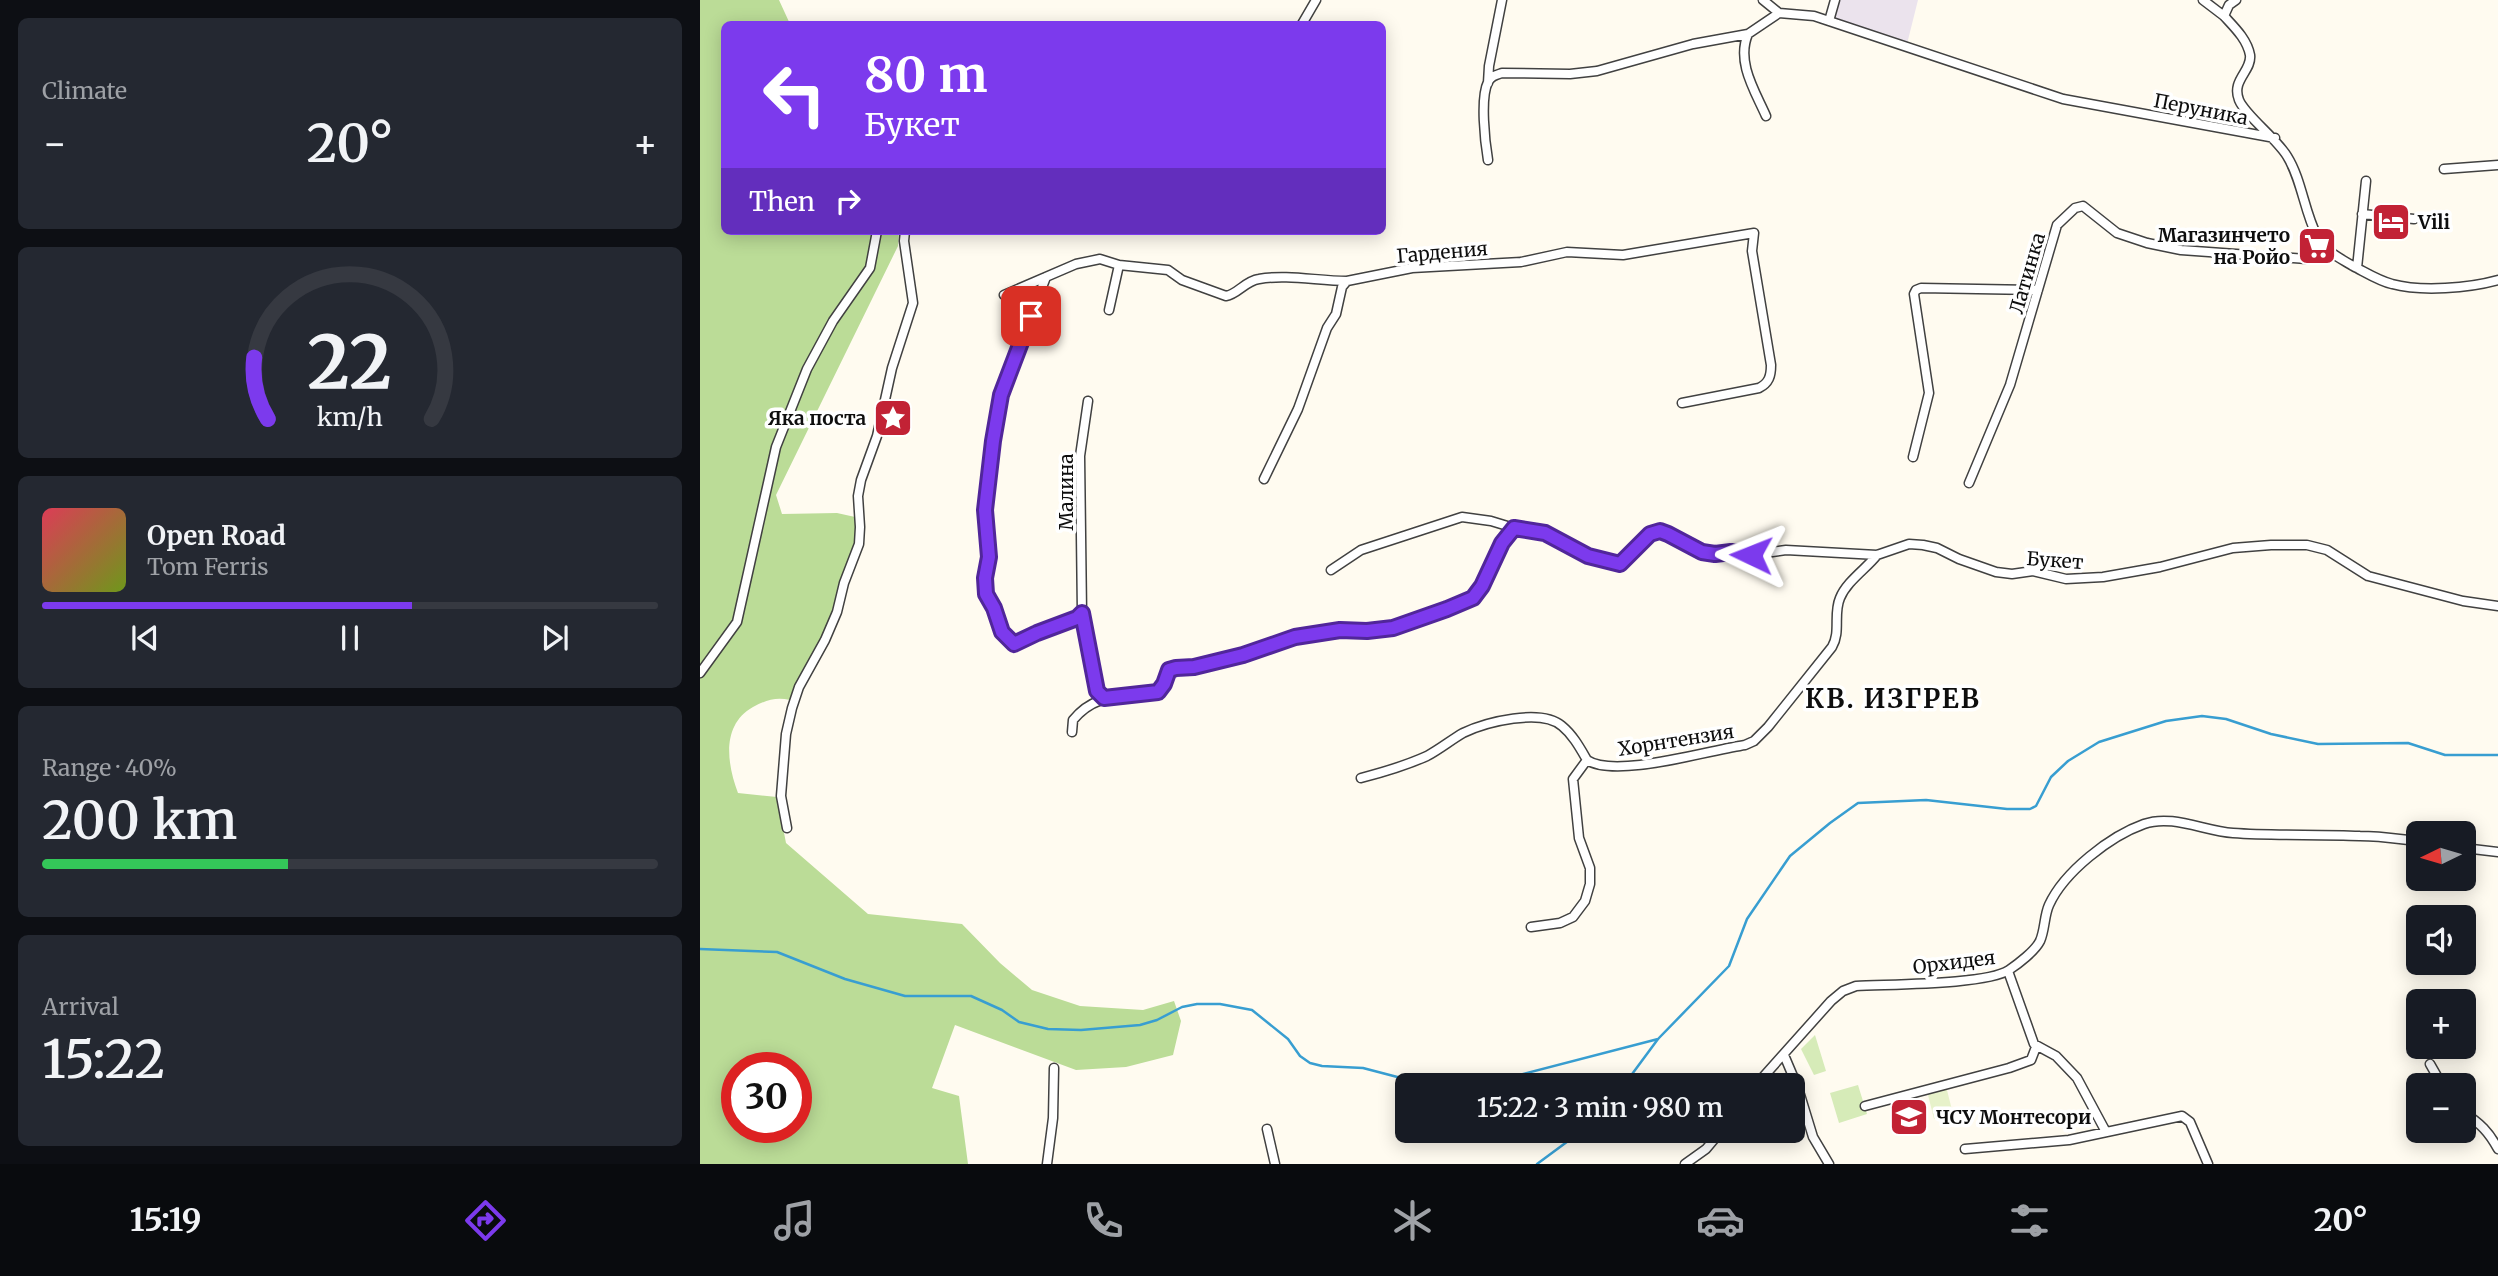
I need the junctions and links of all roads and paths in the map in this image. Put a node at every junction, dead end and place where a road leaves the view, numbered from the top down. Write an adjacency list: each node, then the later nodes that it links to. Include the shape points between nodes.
1 (1317, 0): 9 (street)
2 (1502, 0): 12 (street)
3 (1763, 0): 7 (street)
4 (1835, 0): 10 (street)
5 (2203, 0): 8 (street)
6 (2236, 0): 8 (street)
7 (1779, 13): 10 (street, Перуника); 11 (street)
8 (2224, 16): 14 (street, via 2244,39 2250,56 2237,87 2238,98)
9 (1304, 21)
10 (1829, 21): 14 (street, Перуника, via 2063,99)
11 (1748, 34): 12 (street, via 1597,71 1502,73); 13 (street, via 1743,54)
12 (1488, 83): 15 (street, via 1484,117)
13 (1766, 116)
14 (2275, 138): 23 (street, via 2289,159 2311,223)
15 (1488, 160)
16 (2498, 165): 17 (street)
17 (2444, 169)
18 (2366, 181): 19 (street)
19 (2362, 215): 20 (street); 25 (street)
20 (2414, 219)
21 (876, 235): 42 (street, via 870,268 807,369 776,447 737,622)
22 (905, 235): 47 (street, via 913,303 861,480 859,544 837,612 799,687 786,734 781,796)
23 (2327, 251): 25 (street); 29 (street, Латинка, via 2306,259 2181,250 2117,233 2083,206 2057,225)
24 (1119, 265): 26 (street, via 1100,259); 28 (street, Гардения, via 1168,270 1226,296 1259,279); 31 (street)
25 (2357, 268): 27 (street, via 2392,284 2438,288)
26 (1046, 277): 30 (street); 41 (street, via 1001,395 985,510 986,594 1002,632 1014,644)
27 (2498, 280)
28 (1346, 281): 33 (street, Гардения, via 1412,268 1521,262 1567,252 1623,255 1754,233 1752,251 1771,365 1769,379 1759,388); 35 (street, via 1302,399)
29 (2038, 290): 34 (street, via 1916,290 1929,393); 36 (street, Латинка, via 2010,385)
30 (1004, 295)
31 (1109, 310)
32 (1088, 401): 41 (street, Малина, via 1080,456)
33 (1682, 403)
34 (1913, 457)
35 (1264, 479)
36 (1969, 483)
37 (1514, 528): 38 (street, Букет, via 1545,533 1588,556 1620,564 1650,534 1660,531 1715,554 1786,550); 39 (street, via 1462,517 1361,550); 43 (street, via 1473,598 1447,609 1393,628 1295,637 1243,655 1169,670 1158,692)
38 (1877, 555): 40 (street, Букет, via 1909,544 1923,545 1996,572 2033,571 2089,579 2233,548 2307,545 2327,550 2368,576); 45 (street, Хорнтензия, via 1840,597 1832,647 1754,741 1660,762 1615,766)
39 (1331, 569)
40 (2498, 606)
41 (1082, 613): 43 (street, via 1097,691)
42 (700, 673)
43 (1104, 698): 44 (street, via 1081,711 1073,720)
44 (1072, 732)
45 (1587, 760): 46 (street, via 1560,724 1527,716 1479,726 1394,770); 51 (street, via 1573,779 1579,838 1590,869 1586,901 1573,917)
46 (1360, 778)
47 (788, 828)
48 (2406, 840): 52 (street, Орхидея, via 2232,833 2160,821 2145,824 2104,847 2060,885 2039,941)
49 (2476, 849): 50 (street)
50 (2498, 852)
51 (1531, 927)
52 (2008, 971): 53 (street); 54 (street, Орхидея, via 1989,977 1850,988 1831,1001)
53 (2036, 1047): 59 (street, via 2031,1060 2009,1068); 62 (street, via 2056,1056 2077,1078)
54 (1784, 1055): 57 (street, Орхидея); 69 (street, via 1813,1137)
55 (2430, 1064): 58 (street)
56 (1054, 1068): 66 (street, via 1054,1118)
57 (1767, 1073)
58 (2435, 1073)
59 (1865, 1106)
60 (2476, 1120): 65 (street)
61 (1267, 1129): 67 (street)
62 (2106, 1132): 64 (street, via 2069,1140); 70 (street, via 2182,1116 2190,1122)
63 (1711, 1143): 68 (street)
64 (1965, 1149)
65 (2498, 1149)
66 (1047, 1164)
67 (1275, 1164)
68 (1685, 1164)
69 (1829, 1164)
70 (2208, 1164)

